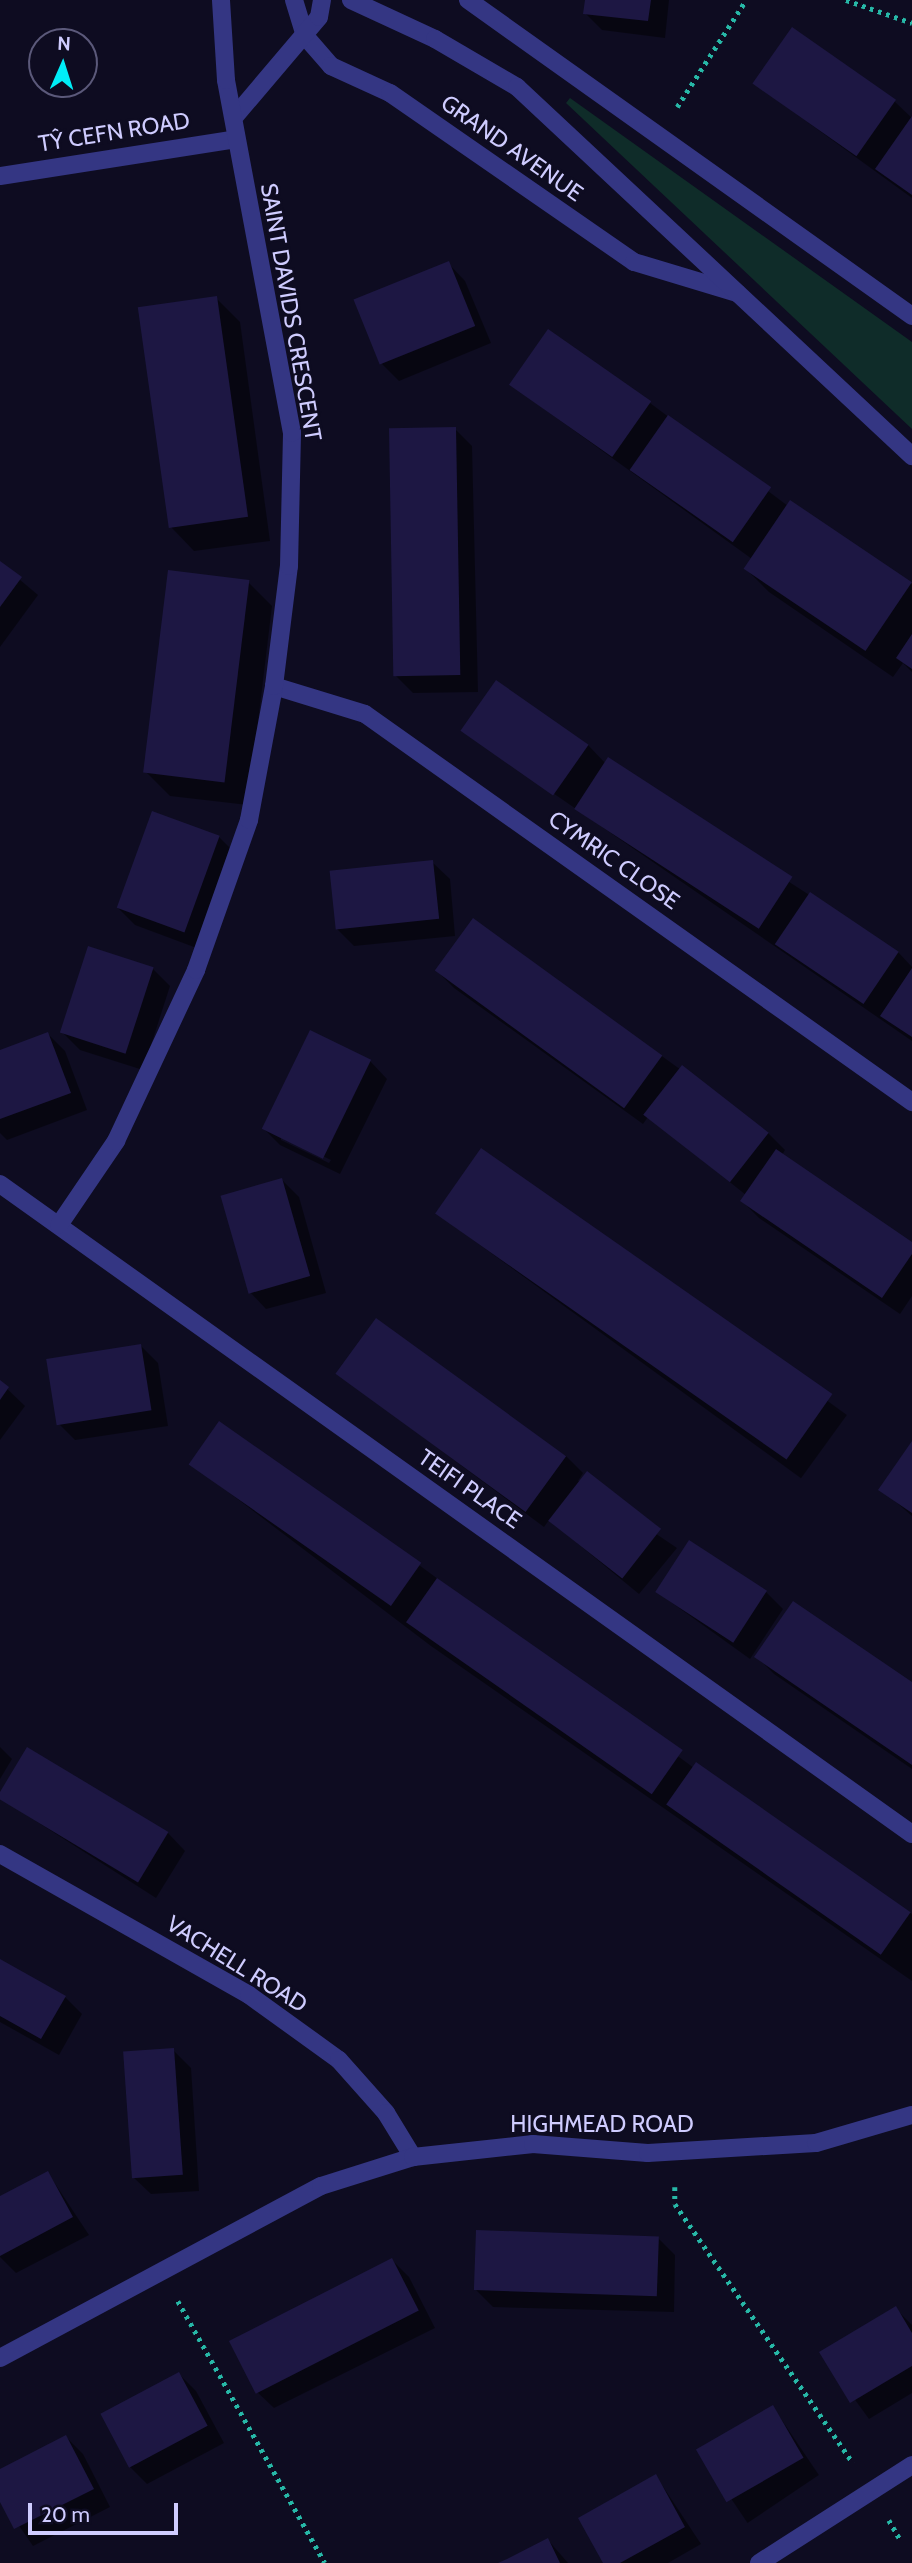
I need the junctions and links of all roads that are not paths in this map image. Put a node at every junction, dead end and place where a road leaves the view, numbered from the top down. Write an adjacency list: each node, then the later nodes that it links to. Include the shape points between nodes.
1 (221, 0): 7 (street, SAINT DAVIDS CRESCENT, via 226,80)
2 (294, 0): 6 (street, GRAND AVENUE)
3 (322, 0): 6 (street)
4 (351, 0): 10 (street, GRAND AVENUE, via 447,45 517,87)
5 (468, 0): 11 (street)
6 (305, 36): 7 (street); 10 (street, GRAND AVENUE, via 331,66 390,93 634,262)
7 (236, 115): 8 (street, SAINT DAVIDS CRESCENT)
8 (236, 139): 9 (street, TŶ CEFN ROAD); 13 (street, SAINT DAVIDS CRESCENT, via 292,433 289,566)
9 (0, 176)
10 (737, 293): 12 (street, GRAND AVENUE)
11 (912, 316)
12 (912, 456)
13 (274, 686): 14 (street, CYMRIC CLOSE, via 365,714); 16 (street, SAINT DAVIDS CRESCENT, via 249,820 196,970 116,1140)
14 (912, 1102)
15 (0, 1184): 16 (street, TEIFI PLACE)
16 (59, 1226): 17 (street, TEIFI PLACE)
17 (912, 1834)
18 (0, 1854): 20 (street, VACHELL ROAD, via 248,1995 339,2060 386,2113)
19 (912, 2115): 20 (street, HIGHMEAD ROAD, via 816,2143 674,2151 533,2144)
20 (413, 2157): 21 (street, HIGHMEAD ROAD, via 321,2186)
21 (0, 2358)
22 (912, 2465): 23 (street)
23 (758, 2563)

